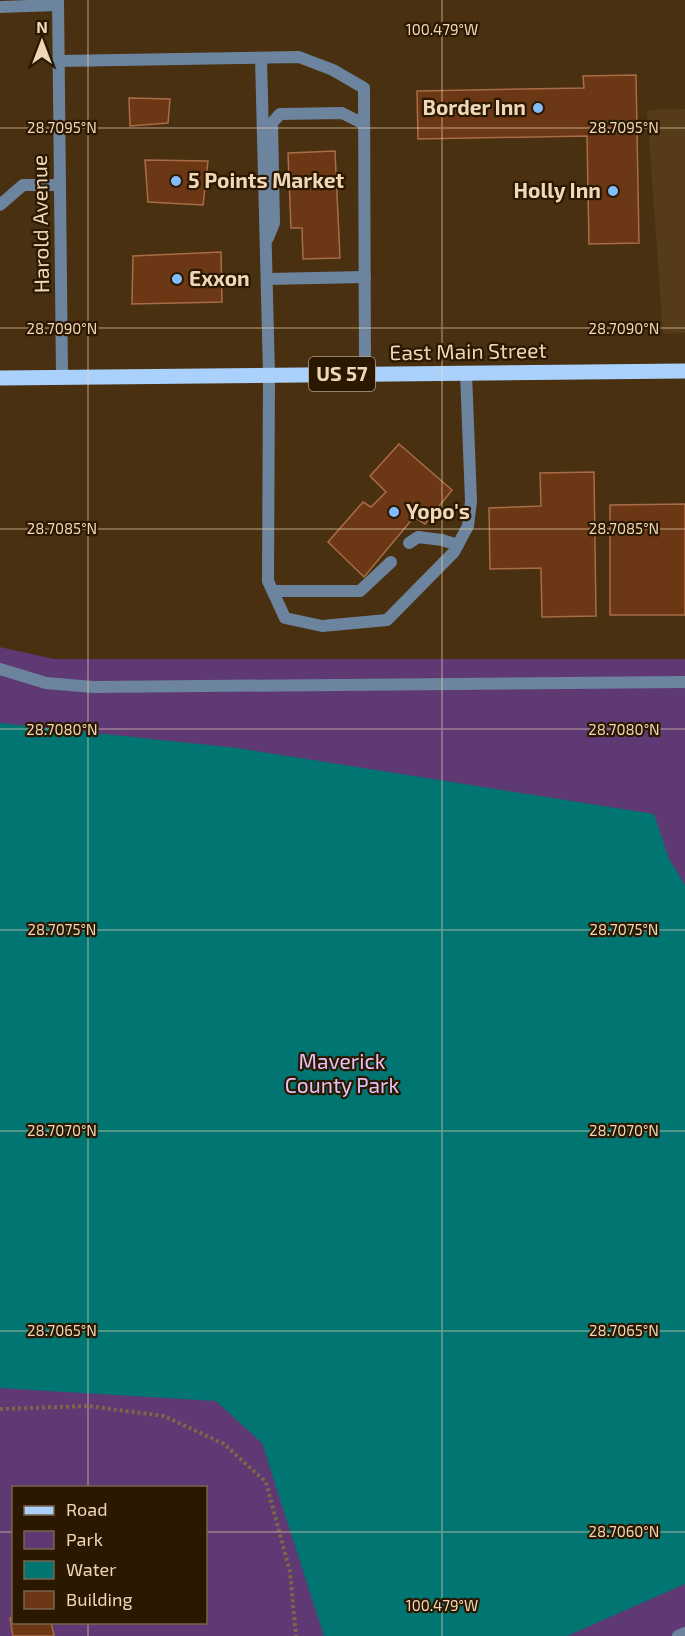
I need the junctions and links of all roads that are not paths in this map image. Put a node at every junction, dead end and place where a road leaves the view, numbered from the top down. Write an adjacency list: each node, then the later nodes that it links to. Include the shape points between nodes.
1 (58, 2): 2 (street); 4 (street, Harold Avenue)
2 (0, 7)
3 (261, 58): 4 (street); 5 (street, via 299,57 364,88); 8 (street)
4 (59, 61): 6 (street, Harold Avenue)
5 (364, 124): 8 (street, via 342,113 280,114 272,123 274,223); 9 (street)
6 (60, 185): 7 (street, via 23,185); 15 (street, Harold Avenue)
7 (0, 205)
8 (266, 244): 10 (street)
9 (365, 277): 10 (street); 14 (street)
10 (267, 279): 13 (street)
11 (685, 371): 12 (main road, East Main Street / US 57)
12 (466, 373): 14 (main road, East Main Street / US 57); 18 (street, via 471,501 468,526)
13 (269, 374): 14 (main road, East Main Street / US 57); 15 (main road, East Main Street / US 57); 20 (street, via 268,581)
14 (365, 374)
15 (62, 376): 16 (main road, East Main Street / US 57)
16 (0, 378)
17 (409, 543): 18 (street, via 418,537)
18 (458, 545): 20 (street, via 387,620 322,626 285,618)
19 (391, 562): 20 (street, via 360,591)
20 (273, 591)
21 (0, 669): 22 (street, via 46,683 93,687)
22 (685, 682)
23 (685, 1633): 24 (street)
24 (678, 1636)

